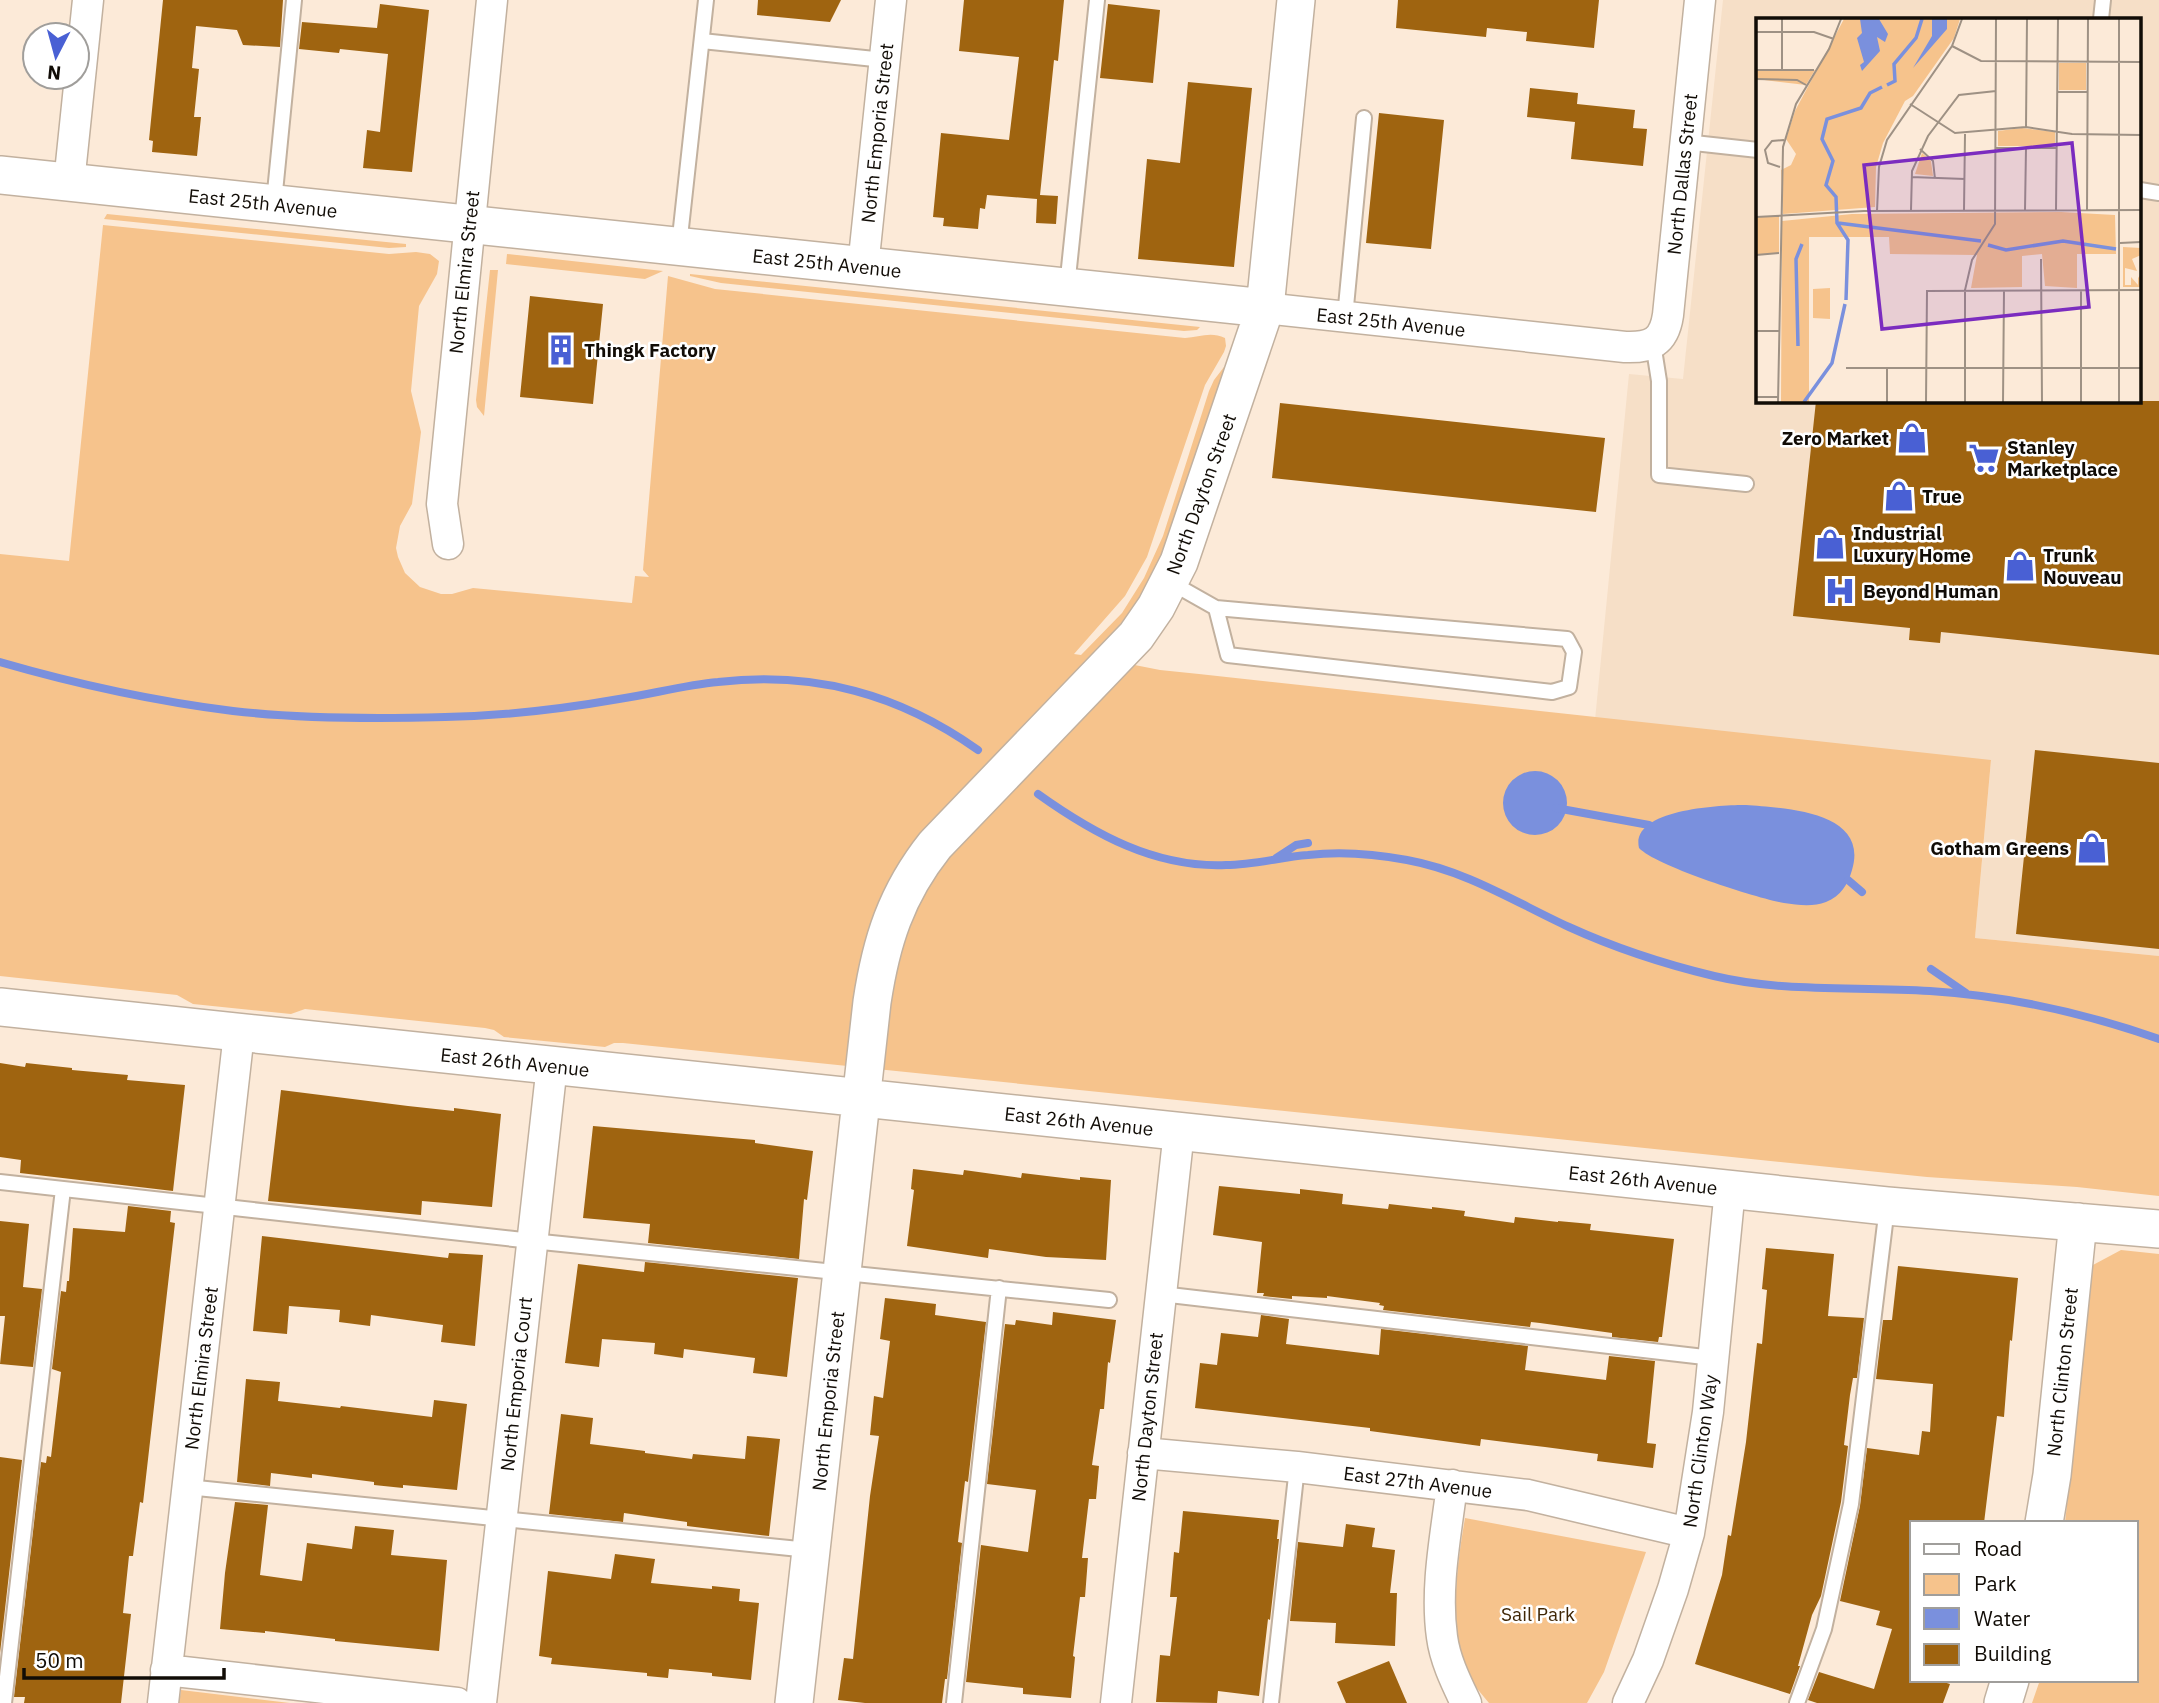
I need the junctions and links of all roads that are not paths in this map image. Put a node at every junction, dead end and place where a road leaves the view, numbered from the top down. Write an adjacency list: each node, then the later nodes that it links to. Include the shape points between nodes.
1 (88, 0): 17 (street)
2 (294, 0): 18 (lane)
3 (492, 0): 19 (street, North Elmira Street)
4 (706, 0): 11 (lane)
5 (891, 0): 12 (street, North Emporia Street)
6 (1097, 0): 22 (lane)
7 (1296, 0): 23 (street, North Dayton Street)
8 (1700, 0): 14 (street, North Dallas Street)
9 (2103, 0): 10 (lane)
10 (2101, 18)
11 (702, 41): 12 (lane); 20 (lane)
12 (884, 61): 21 (street, North Emporia Street)
13 (1364, 118): 24 (lane)
14 (1685, 142): 15 (lane); 25 (street, North Dallas Street, via 1667,323)
15 (1756, 150)
16 (0, 175): 17 (street, East 25th Avenue)
17 (69, 183): 18 (street, East 25th Avenue)
18 (274, 204): 19 (street, East 25th Avenue)
19 (468, 226): 20 (street, East 25th Avenue); 27 (street, North Elmira Street, via 442,503)
20 (678, 248): 21 (street, East 25th Avenue)
21 (863, 267): 22 (street, East 25th Avenue)
22 (1067, 288): 23 (street, East 25th Avenue)
23 (1265, 308): 24 (street, East 25th Avenue); 28 (street, North Dayton Street)
24 (1345, 317): 25 (street, East 25th Avenue, via 1625,347)
25 (1653, 343): 26 (lane, via 1659,381 1659,475)
26 (1746, 484)
27 (447, 544)
28 (1170, 582): 29 (lane); 33 (street, North Dayton Street, via 1136,636 935,845 909,883 879,957)
29 (1216, 607): 29 (lane, via 1567,639 1574,652 1569,687 1552,692 1228,654)
30 (0, 1007): 31 (street, East 26th Avenue)
31 (239, 1032): 32 (street, East 26th Avenue); 38 (street, North Elmira Street)
32 (552, 1065): 33 (street, East 26th Avenue); 42 (street, North Emporia Court)
33 (862, 1098): 34 (street, East 26th Avenue); 43 (street, North Emporia Street)
34 (1179, 1131): 37 (street, East 26th Avenue); 45 (street, North Dayton Street)
35 (0, 1182): 36 (lane)
36 (63, 1189): 38 (lane); 58 (lane)
37 (1730, 1189): 39 (street, East 26th Avenue); 47 (street, North Clinton Way)
38 (219, 1205): 42 (lane); 51 (street, North Elmira Street)
39 (1887, 1206): 40 (street, East 26th Avenue); 68 (lane, via 1851,1504 1824,1629)
40 (2078, 1222): 41 (street, East 26th Avenue); 53 (street, North Clinton Street)
41 (2159, 1229)
42 (532, 1241): 43 (lane); 52 (street, North Emporia Court)
43 (843, 1273): 44 (lane); 55 (street, North Emporia Street)
44 (999, 1288): 46 (lane); 63 (lane)
45 (1161, 1294): 47 (lane); 48 (street, North Dayton Street)
46 (1109, 1300)
47 (1713, 1358): 54 (street, North Clinton Way)
48 (1143, 1453): 49 (street, East 27th Avenue); 64 (street, North Dayton Street)
49 (1297, 1467): 50 (street, East 27th Avenue); 65 (lane)
50 (1452, 1485): 54 (street, East 27th Avenue, via 1528,1495); 66 (street, via 1439,1601 1442,1639)
51 (187, 1487): 52 (lane); 56 (street, North Elmira Street)
52 (501, 1520): 55 (lane); 61 (street, North Emporia Court)
53 (2044, 1521)
54 (1689, 1533): 67 (street, North Clinton Way, via 1652,1648)
55 (811, 1551): 62 (street, North Emporia Street)
56 (166, 1670): 59 (street, North Elmira Street); 60 (street)
57 (2009, 1682): 69 (street)
58 (4, 1703)
59 (163, 1703)
60 (457, 1703)
61 (481, 1703)
62 (794, 1703)
63 (954, 1703)
64 (1116, 1703)
65 (1270, 1703)
66 (1466, 1703)
67 (1628, 1703)
68 (1797, 1703)
69 (2004, 1703)

